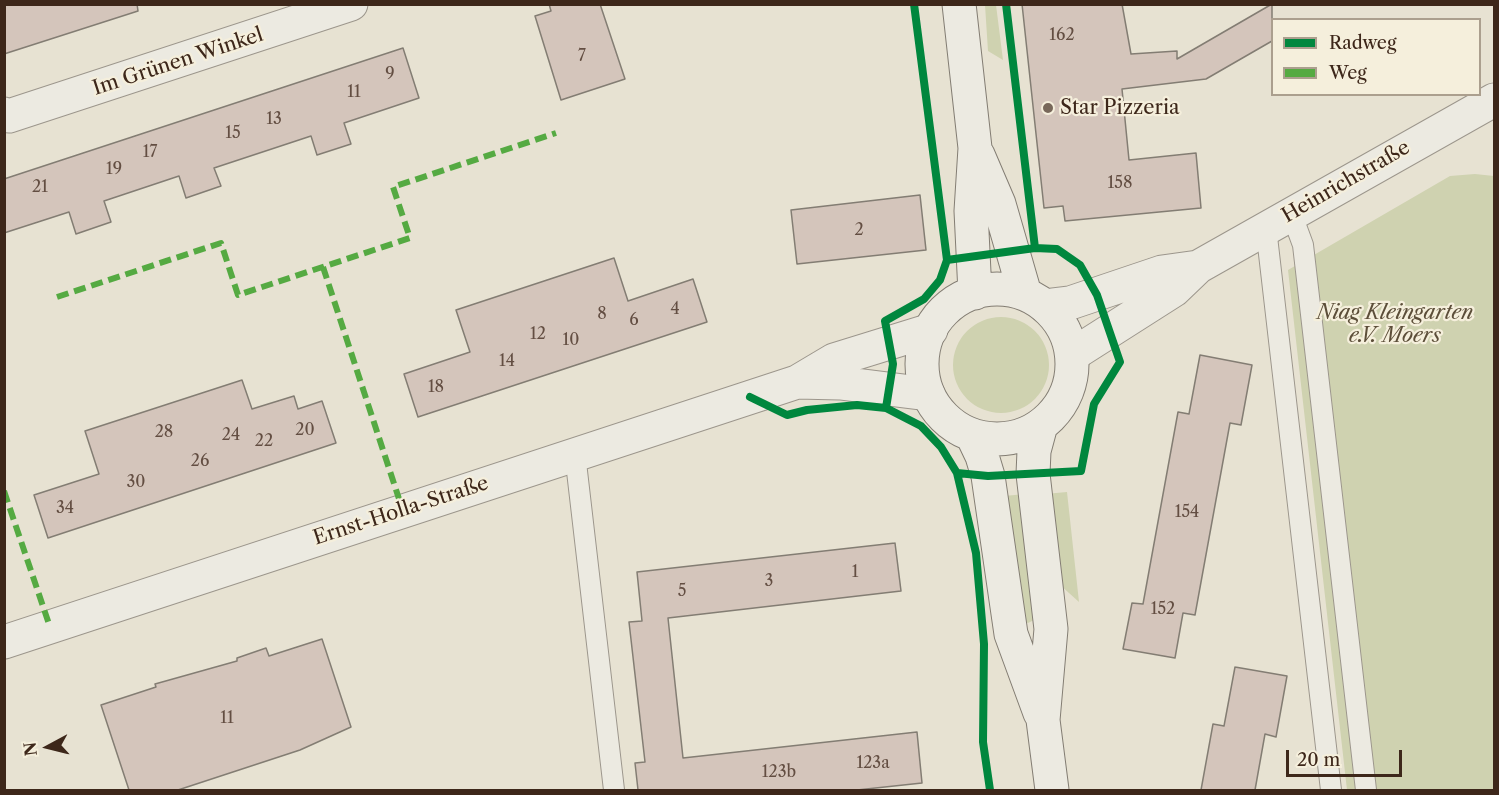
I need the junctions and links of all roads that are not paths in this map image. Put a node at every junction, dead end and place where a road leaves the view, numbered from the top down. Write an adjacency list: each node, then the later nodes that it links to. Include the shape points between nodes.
1 (351, 4): 4 (street, Im Grünen Winkel, via 20,113)
2 (959, 4): 5 (street)
3 (1494, 100): 6 (street, Heinrichstraße)
4 (4, 114)
5 (975, 148): 8 (street, via 970,211); 9 (street)
6 (1279, 221): 7 (street, Heinrichstraße); 21 (lane); 22 (lane, via 1303,244)
7 (1198, 267): 9 (street, Heinrichstraße, via 1162,272 1070,303); 11 (street, Heinrichstraße, via 1174,290)
8 (975, 292): 9 (street, via 1009,290); 10 (street, via 957,301)
9 (1035, 300): 11 (street, via 1058,320)
10 (931, 330): 12 (street, Ernst-Holla-Straße, via 834,360); 13 (street, via 922,362)
11 (1072, 355): 14 (street, via 1066,394)
12 (798, 382): 13 (street, Ernst-Holla-Straße); 16 (street, Ernst-Holla-Straße)
13 (928, 394): 15 (street, via 954,426)
14 (1041, 425): 15 (street, via 1015,437 986,439); 18 (street, via 1033,474 1051,629)
15 (972, 435): 18 (street, via 988,476 1011,634)
16 (575, 454): 17 (street, Ernst-Holla-Straße); 19 (lane)
17 (4, 642)
18 (1043, 720): 20 (street)
19 (614, 790)
20 (1052, 790)
21 (1331, 790)
22 (1366, 790)

